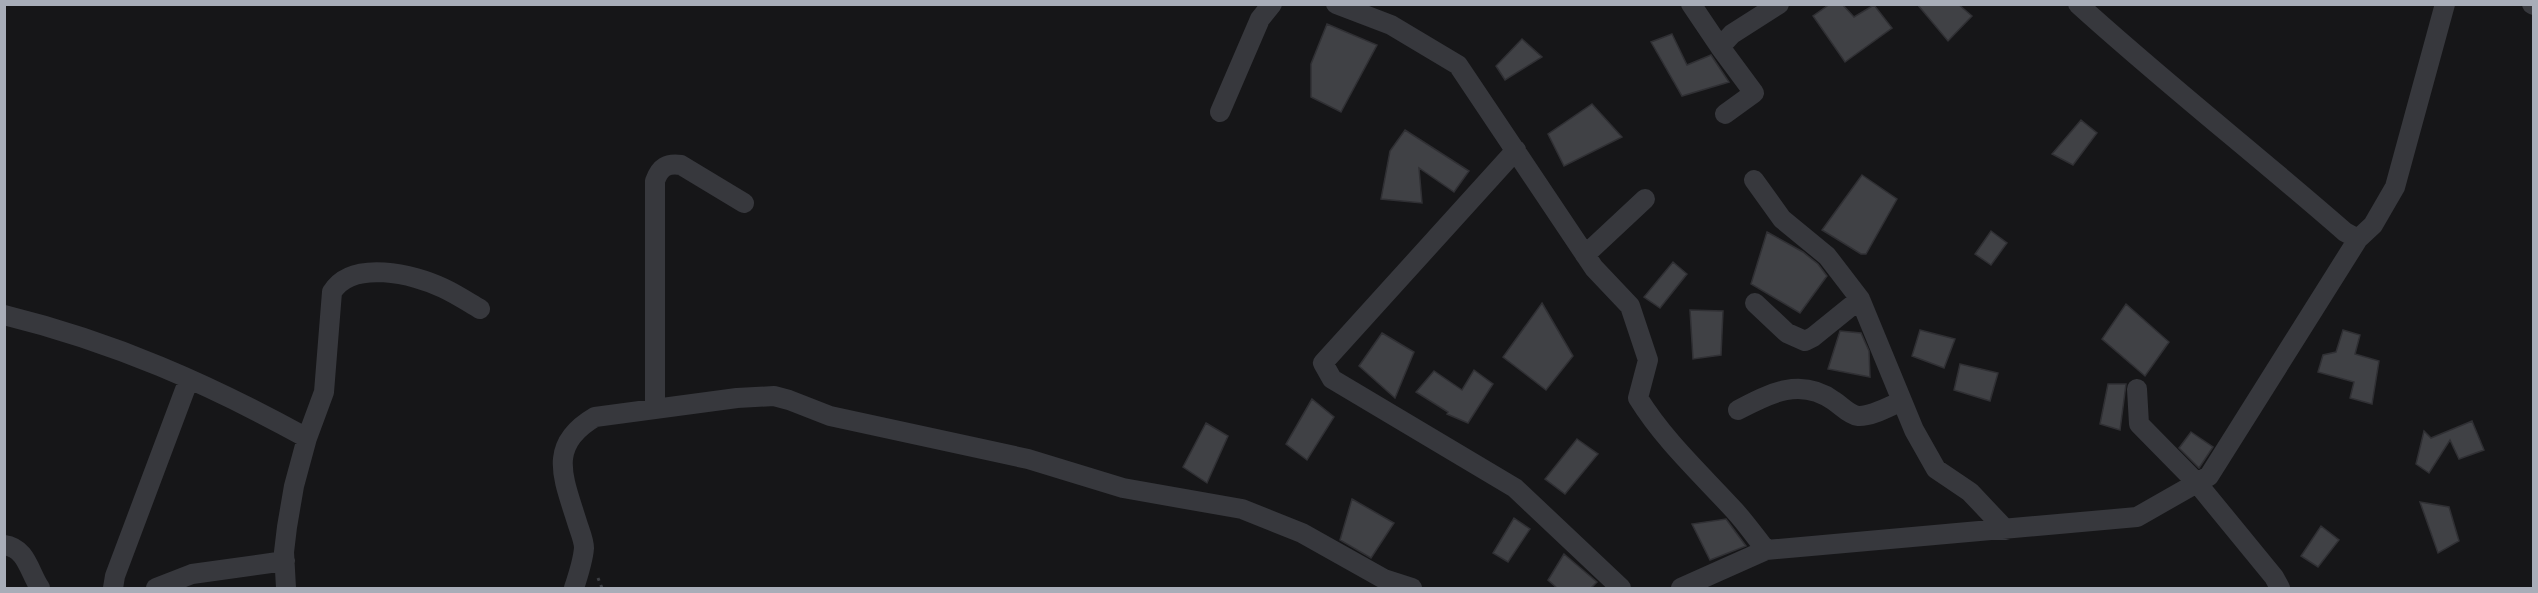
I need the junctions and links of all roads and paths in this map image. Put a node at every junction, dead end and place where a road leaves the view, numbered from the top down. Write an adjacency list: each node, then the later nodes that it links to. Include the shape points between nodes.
1 (1272, 4): 8 (street, via 1260,19)
2 (1336, 4): 10 (street, via 1391,25 1458,65)
3 (1691, 4): 7 (street)
4 (1779, 4): 7 (street, via 1732,34)
5 (2078, 4): 14 (street, via 2151,71)
6 (2445, 4): 14 (street, via 2395,187 2373,225)
7 (1720, 47): 9 (street, via 1754,93)
8 (1220, 112)
9 (1725, 114)
10 (1516, 150): 15 (street); 37 (street, via 1323,363 1332,379 1515,488)
11 (1754, 180): 16 (street, via 1782,219 1827,256)
12 (1645, 199): 15 (street)
13 (744, 202): 23 (street, via 681,165 671,164 658,172)
14 (2358, 240): 26 (street, via 2209,476)
15 (1585, 255): 29 (street, via 1630,306 1648,360 1638,398 1649,417)
16 (1860, 299): 17 (street, via 1805,341 1787,333); 22 (street)
17 (1755, 303)
18 (480, 309): 25 (street, via 424,280 391,273 363,273 338,283 332,292 324,392)
19 (4, 315): 20 (street, via 151,360)
20 (189, 379): 25 (street, via 237,399); 32 (street)
21 (2137, 389): 26 (street, via 2139,424)
22 (1902, 401): 24 (street, via 1855,416 1834,400 1802,387); 27 (street, via 1936,469 1970,492)
23 (655, 408): 35 (street, via 595,417 567,440 562,467 584,546); 36 (street, via 774,396 830,416 1028,459 1124,488 1242,509 1302,533 1384,579)
24 (1738, 410)
25 (308, 438): 30 (street, via 294,486)
26 (2197, 483): 27 (street, via 2137,518); 39 (street)
27 (2006, 530): 29 (street)
28 (4, 545): 31 (street, via 21,551)
29 (1766, 550): 38 (street)
30 (285, 561): 33 (street, via 192,574); 34 (street)
31 (40, 588)
32 (113, 588)
33 (156, 588)
34 (286, 588)
35 (574, 588)
36 (1412, 588)
37 (1621, 588)
38 (1681, 588)
39 (2280, 588)

